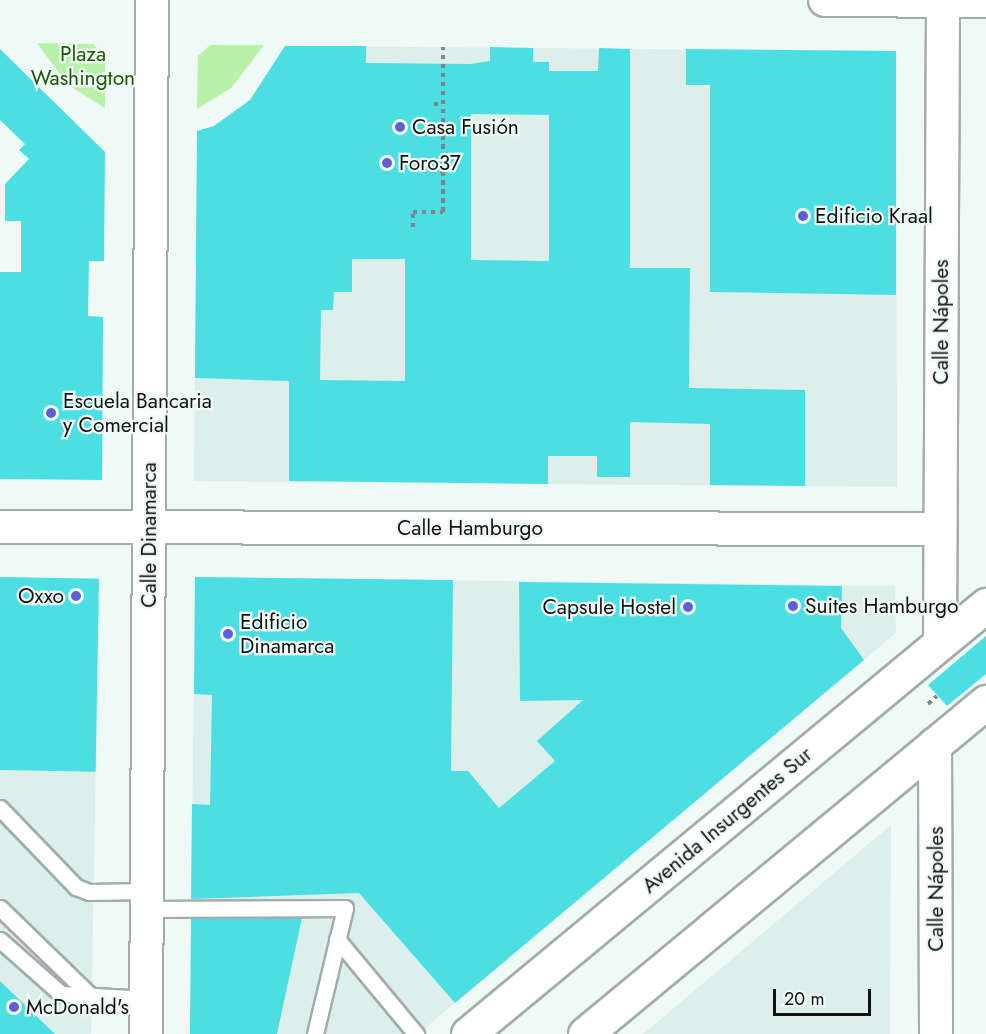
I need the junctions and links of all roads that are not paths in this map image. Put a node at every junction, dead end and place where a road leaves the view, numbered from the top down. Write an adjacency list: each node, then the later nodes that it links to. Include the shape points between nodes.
1 (152, 0): 6 (street, Calle Dinamarca)
2 (825, 0): 3 (street)
3 (943, 0): 4 (street); 7 (street, Calle Nápoles)
4 (986, 1)
5 (0, 527): 6 (street, Calle Hamburgo)
6 (149, 527): 7 (street, Calle Hamburgo); 13 (street, Calle Dinamarca)
7 (940, 529): 9 (street, Calle Nápoles)
8 (986, 605): 9 (main road, Avenida Insurgentes Sur)
9 (939, 644): 22 (main road, Avenida Insurgentes Sur)
10 (986, 702): 11 (main road)
11 (935, 744): 23 (main road); 24 (street, Calle Nápoles)
12 (0, 808): 13 (lane, via 76,887)
13 (147, 900): 15 (lane, via 345,908); 18 (street, Calle Dinamarca)
14 (0, 908): 17 (lane)
15 (337, 939): 20 (lane); 21 (lane)
16 (0, 940): 17 (lane, via 51,990)
17 (92, 998): 18 (lane)
18 (147, 999): 19 (street, Calle Dinamarca)
19 (146, 1034)
20 (315, 1034)
21 (416, 1034)
22 (468, 1034)
23 (585, 1034)
24 (936, 1034)

